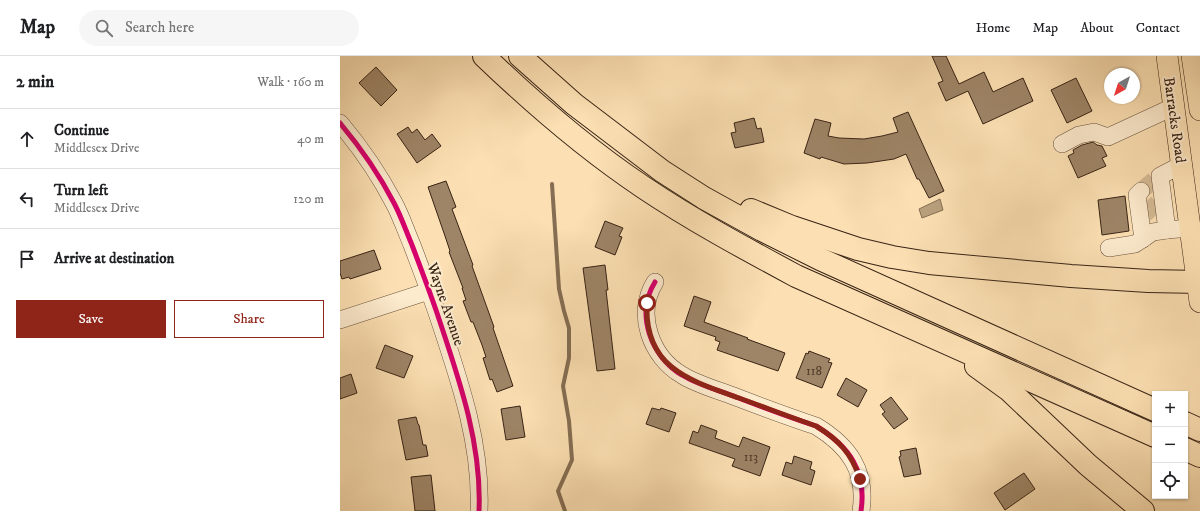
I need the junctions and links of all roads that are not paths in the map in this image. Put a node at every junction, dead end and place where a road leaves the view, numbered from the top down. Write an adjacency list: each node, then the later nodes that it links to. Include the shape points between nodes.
1 (484, 56): 20 (highway, via 560,124 642,187 745,249 796,276)
2 (520, 56): 8 (highway, via 574,104)
3 (1192, 58): 4 (street); 6 (main road, Barracks Road)
4 (1167, 60): 5 (main road, Barracks Road)
5 (1174, 107): 9 (street, via 1108,137 1094,132 1080,135); 10 (main road, Barracks Road)
6 (1200, 110)
7 (340, 123): 19 (street, Wayne Avenue, via 378,173 395,204)
8 (626, 144): 18 (highway, via 680,170 731,201 768,218 827,239 885,255 930,263); 22 (highway, via 704,198 792,246)
9 (1062, 144)
10 (1181, 165): 12 (street, via 1157,178); 13 (main road, Barracks Road)
11 (1141, 191): 12 (street, via 1137,195)
12 (1151, 208): 14 (street); 15 (street)
13 (1190, 228): 14 (street); 18 (main road, Barracks Road)
14 (1167, 230): 15 (street, via 1153,232)
15 (1143, 239): 16 (street, via 1135,244)
16 (1109, 248)
17 (655, 282): 29 (street, via 647,303 646,317 653,344 661,356 682,375 704,386 816,426 831,435 849,454 856,467 862,494)
18 (1199, 288)
19 (429, 291): 21 (street); 28 (street, Wayne Avenue, via 469,418 476,450)
20 (870, 309): 25 (highway); 30 (highway, via 915,337 980,368 1018,398 1088,465)
21 (340, 320)
22 (1152, 409)
23 (1188, 424): 24 (highway)
24 (1200, 430)
25 (1152, 435)
26 (1188, 450): 27 (highway)
27 (1200, 456)
28 (479, 511)
29 (861, 511)
30 (1143, 511)

